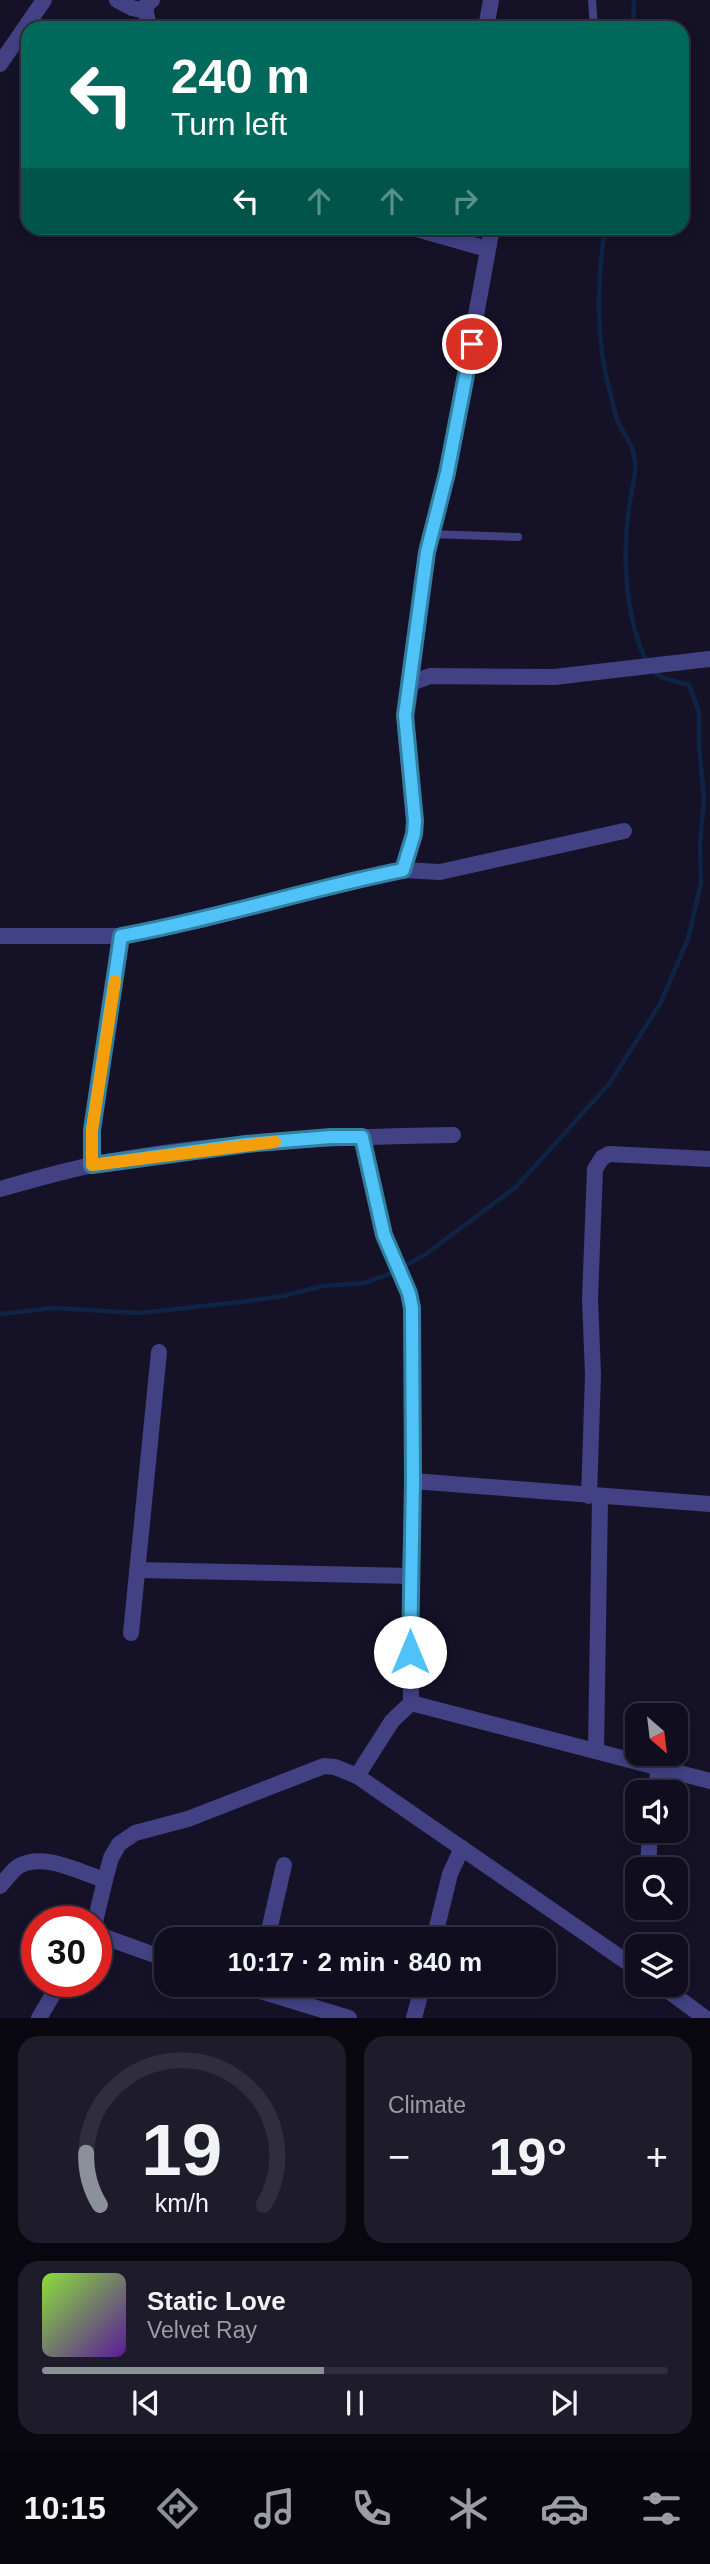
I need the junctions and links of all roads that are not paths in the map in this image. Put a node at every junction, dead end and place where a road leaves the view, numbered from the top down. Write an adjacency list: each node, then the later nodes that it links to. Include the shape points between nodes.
1 (44, 0): 6 (street)
2 (117, 0): 5 (street, via 141,10)
3 (491, 0): 7 (street)
4 (592, 0): 8 (lane)
5 (148, 4)
6 (30, 21)
7 (487, 21)
8 (594, 21)
9 (21, 33): 10 (street)
10 (0, 64)
11 (437, 235): 13 (street)
12 (490, 235): 13 (street)
13 (487, 249): 14 (street, via 447,473)
14 (430, 534): 15 (lane); 17 (street)
15 (518, 537)
16 (710, 659): 17 (street, via 554,677 430,676)
17 (411, 684): 19 (street, via 405,726 415,821)
18 (624, 831): 19 (street, via 440,872)
19 (403, 870): 21 (street)
20 (0, 936): 21 (street)
21 (121, 936): 25 (street, via 92,1130)
22 (453, 1135): 23 (street)
23 (362, 1137): 25 (street, via 246,1144); 28 (lane, via 384,1235 412,1308)
24 (710, 1159): 29 (street, via 608,1154 595,1169 590,1299)
25 (92, 1165): 26 (street)
26 (0, 1189)
27 (159, 1352): 31 (street)
28 (413, 1481): 29 (street); 32 (street)
29 (595, 1496): 30 (street); 35 (street)
30 (710, 1504)
31 (137, 1570): 32 (street); 33 (street)
32 (410, 1576): 34 (street)
33 (131, 1633)
34 (411, 1703): 35 (street); 37 (street, via 392,1721)
35 (596, 1751): 36 (street)
36 (659, 1767): 38 (street); 39 (street)
37 (357, 1776): 40 (street); 42 (street, via 324,1766 187,1819 135,1833 119,1844)
38 (657, 1780)
39 (710, 1781)
40 (462, 1848): 46 (street, via 450,1874); 49 (street)
41 (284, 1866): 45 (street)
42 (105, 1880): 43 (street, via 31,1862 18,1867); 44 (street)
43 (0, 1886)
44 (99, 1906)
45 (270, 1927)
46 (437, 1927)
47 (112, 1940): 48 (street)
48 (154, 1955)
49 (625, 1961)
50 (52, 1997): 54 (street)
51 (283, 1997): 55 (street)
52 (420, 1997): 56 (street)
53 (677, 1997): 57 (street)
54 (40, 2018)
55 (347, 2018)
56 (414, 2018)
57 (705, 2018)

